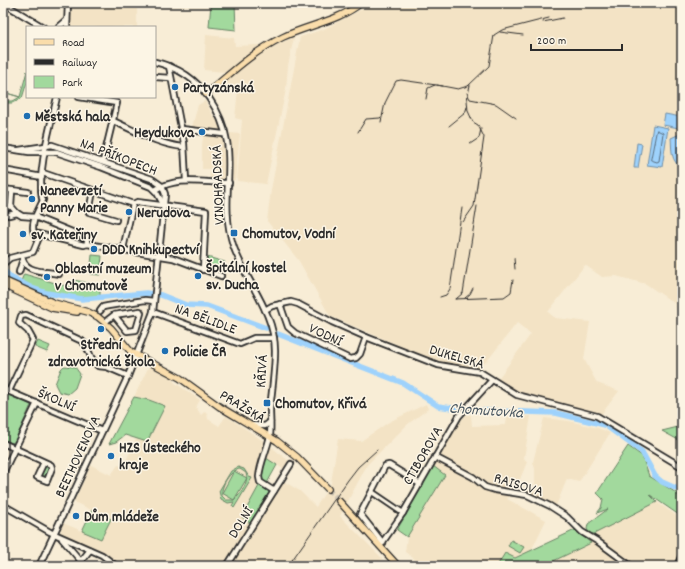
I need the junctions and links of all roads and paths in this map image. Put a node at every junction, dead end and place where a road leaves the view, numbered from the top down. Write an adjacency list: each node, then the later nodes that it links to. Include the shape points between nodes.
1 (3, 3): 5 (street)
2 (68, 3): 4 (street)
3 (361, 3): 12 (main road, via 346,12 273,42 245,61)
4 (67, 20): 6 (street); 7 (street)
5 (41, 26)
6 (60, 26)
7 (67, 26)
8 (156, 62): 9 (street, VINOHRADSKÁ)
9 (169, 66): 11 (street); 12 (street, VINOHRADSKÁ, via 189,76)
10 (156, 77): 11 (street)
11 (170, 78): 16 (street)
12 (206, 94): 27 (street, VINOHRADSKÁ, via 222,119 226,133)
13 (58, 98): 18 (street)
14 (85, 98): 15 (street, via 117,103)
15 (113, 121): 19 (street, via 149,137); 23 (street)
16 (182, 129): 17 (street); 19 (street)
17 (223, 134)
18 (47, 145): 21 (street); 22 (street); 23 (street, NA PŘÍKOPECH, via 52,144)
19 (184, 147): 26 (street)
20 (3, 148): 21 (street)
21 (19, 150): 22 (street, NA PŘÍKOPECH)
22 (45, 152): 25 (street); 30 (street, NA PŘÍKOPECH, via 56,152 101,166)
23 (103, 161): 28 (street, NA PŘÍKOPECH, via 152,179)
24 (3, 170): 25 (street)
25 (42, 175): 32 (street); 40 (street, via 43,199)
26 (186, 181): 27 (street); 28 (street)
27 (229, 183): 57 (street, VINOHRADSKÁ, via 227,204 232,239)
28 (162, 186): 30 (street); 36 (street, NA PŘÍKOPECH, via 165,194)
29 (3, 189): 31 (street)
30 (155, 190): 36 (street, NA PŘÍKOPECH)
31 (12, 191): 33 (street); 35 (street)
32 (93, 191): 34 (street); 41 (street, via 89,212)
33 (28, 192)
34 (133, 204): 36 (street, via 138,202); 44 (street)
35 (11, 206): 37 (street); 38 (street)
36 (164, 206): 46 (street, NA PŘÍKOPECH); 49 (street, via 206,210)
37 (3, 209)
38 (17, 213): 39 (street); 40 (street)
39 (5, 216)
40 (35, 217): 42 (street, via 33,230); 43 (street, via 87,238)
41 (116, 220)
42 (40, 235): 43 (street); 45 (street, via 33,252)
43 (87, 244): 44 (street)
44 (123, 249): 46 (street)
45 (22, 255): 47 (street); 48 (street, via 10,258)
46 (158, 255): 49 (street); 55 (street, NA PŘÍKOPECH)
47 (22, 262): 50 (street); 51 (street, via 27,268)
48 (3, 264)
49 (203, 270): 52 (street)
50 (19, 272)
51 (58, 274)
52 (220, 276)
53 (3, 280): 60 (main road, via 54,303)
54 (3, 285): 60 (main road, via 52,308)
55 (154, 299): 58 (street, via 105,306); 59 (street, NA PŘÍKOPECH)
56 (280, 304): 57 (street, DUKELSKÁ); 63 (street, DUKELSKÁ, via 298,304); 63 (street, VODNÍ, via 288,327 295,333 350,358 356,358 360,354)
57 (265, 310): 64 (street, KŘIVÁ)
58 (100, 311)
59 (153, 312): 64 (street, NA BĚLIDLE, via 240,344 254,338); 65 (street, BEETHOVENOVA)
60 (93, 314): 62 (main road)
61 (114, 315): 61 (street, via 140,311 141,313 136,330 127,331); 62 (street)
62 (105, 322): 65 (main road)
63 (366, 337): 67 (street, DUKELSKÁ, via 438,365 480,372)
64 (274, 338): 70 (street, KŘIVÁ)
65 (136, 356): 66 (street, BEETHOVENOVA); 71 (main road, PRAŽSKÁ, via 180,378 220,407)
66 (128, 376): 68 (street, via 98,366 92,360 85,343 26,315 21,316 18,323 28,331 33,340); 72 (street, BEETHOVENOVA)
67 (492, 380): 76 (street, CTIBOROVA, via 459,416); 79 (street, DUKELSKÁ, via 517,395 597,416)
68 (5, 391): 69 (street, ŠKOLNÍ)
69 (36, 403): 72 (street, ŠKOLNÍ); 75 (street)
70 (270, 422): 71 (street, via 265,426); 73 (street, KŘIVÁ)
71 (252, 425): 73 (main road, PRAŽSKÁ)
72 (102, 431): 88 (street, BEETHOVENOVA)
73 (270, 436): 82 (main road, PRAŽSKÁ, via 297,457); 83 (street, via 259,477 260,482)
74 (3, 443): 75 (street)
75 (15, 448): 77 (street); 80 (street)
76 (435, 457): 81 (street, CTIBOROVA); 99 (street, RAISOVA, via 473,477 486,487 527,495 550,506)
77 (44, 462)
78 (291, 464): 83 (street, DOLNÍ)
79 (682, 467)
80 (3, 474)
81 (420, 484): 84 (street, via 389,465 385,466); 87 (street, CTIBOROVA)
82 (328, 489)
83 (274, 491): 97 (street, DOLNÍ)
84 (372, 492): 87 (street); 90 (street, via 360,516)
85 (339, 501): 90 (main road)
86 (4, 508): 88 (street)
87 (403, 513): 90 (street, CTIBOROVA)
88 (54, 534): 89 (street); 94 (street, BEETHOVENOVA)
89 (60, 536): 91 (street); 93 (street)
90 (382, 544): 98 (main road)
91 (90, 550): 93 (street); 96 (street)
92 (682, 555): 100 (street)
93 (83, 564): 95 (street)
94 (39, 566)
95 (77, 566)
96 (116, 566)
97 (227, 566)
98 (398, 566)
99 (631, 566)
100 (677, 566)

